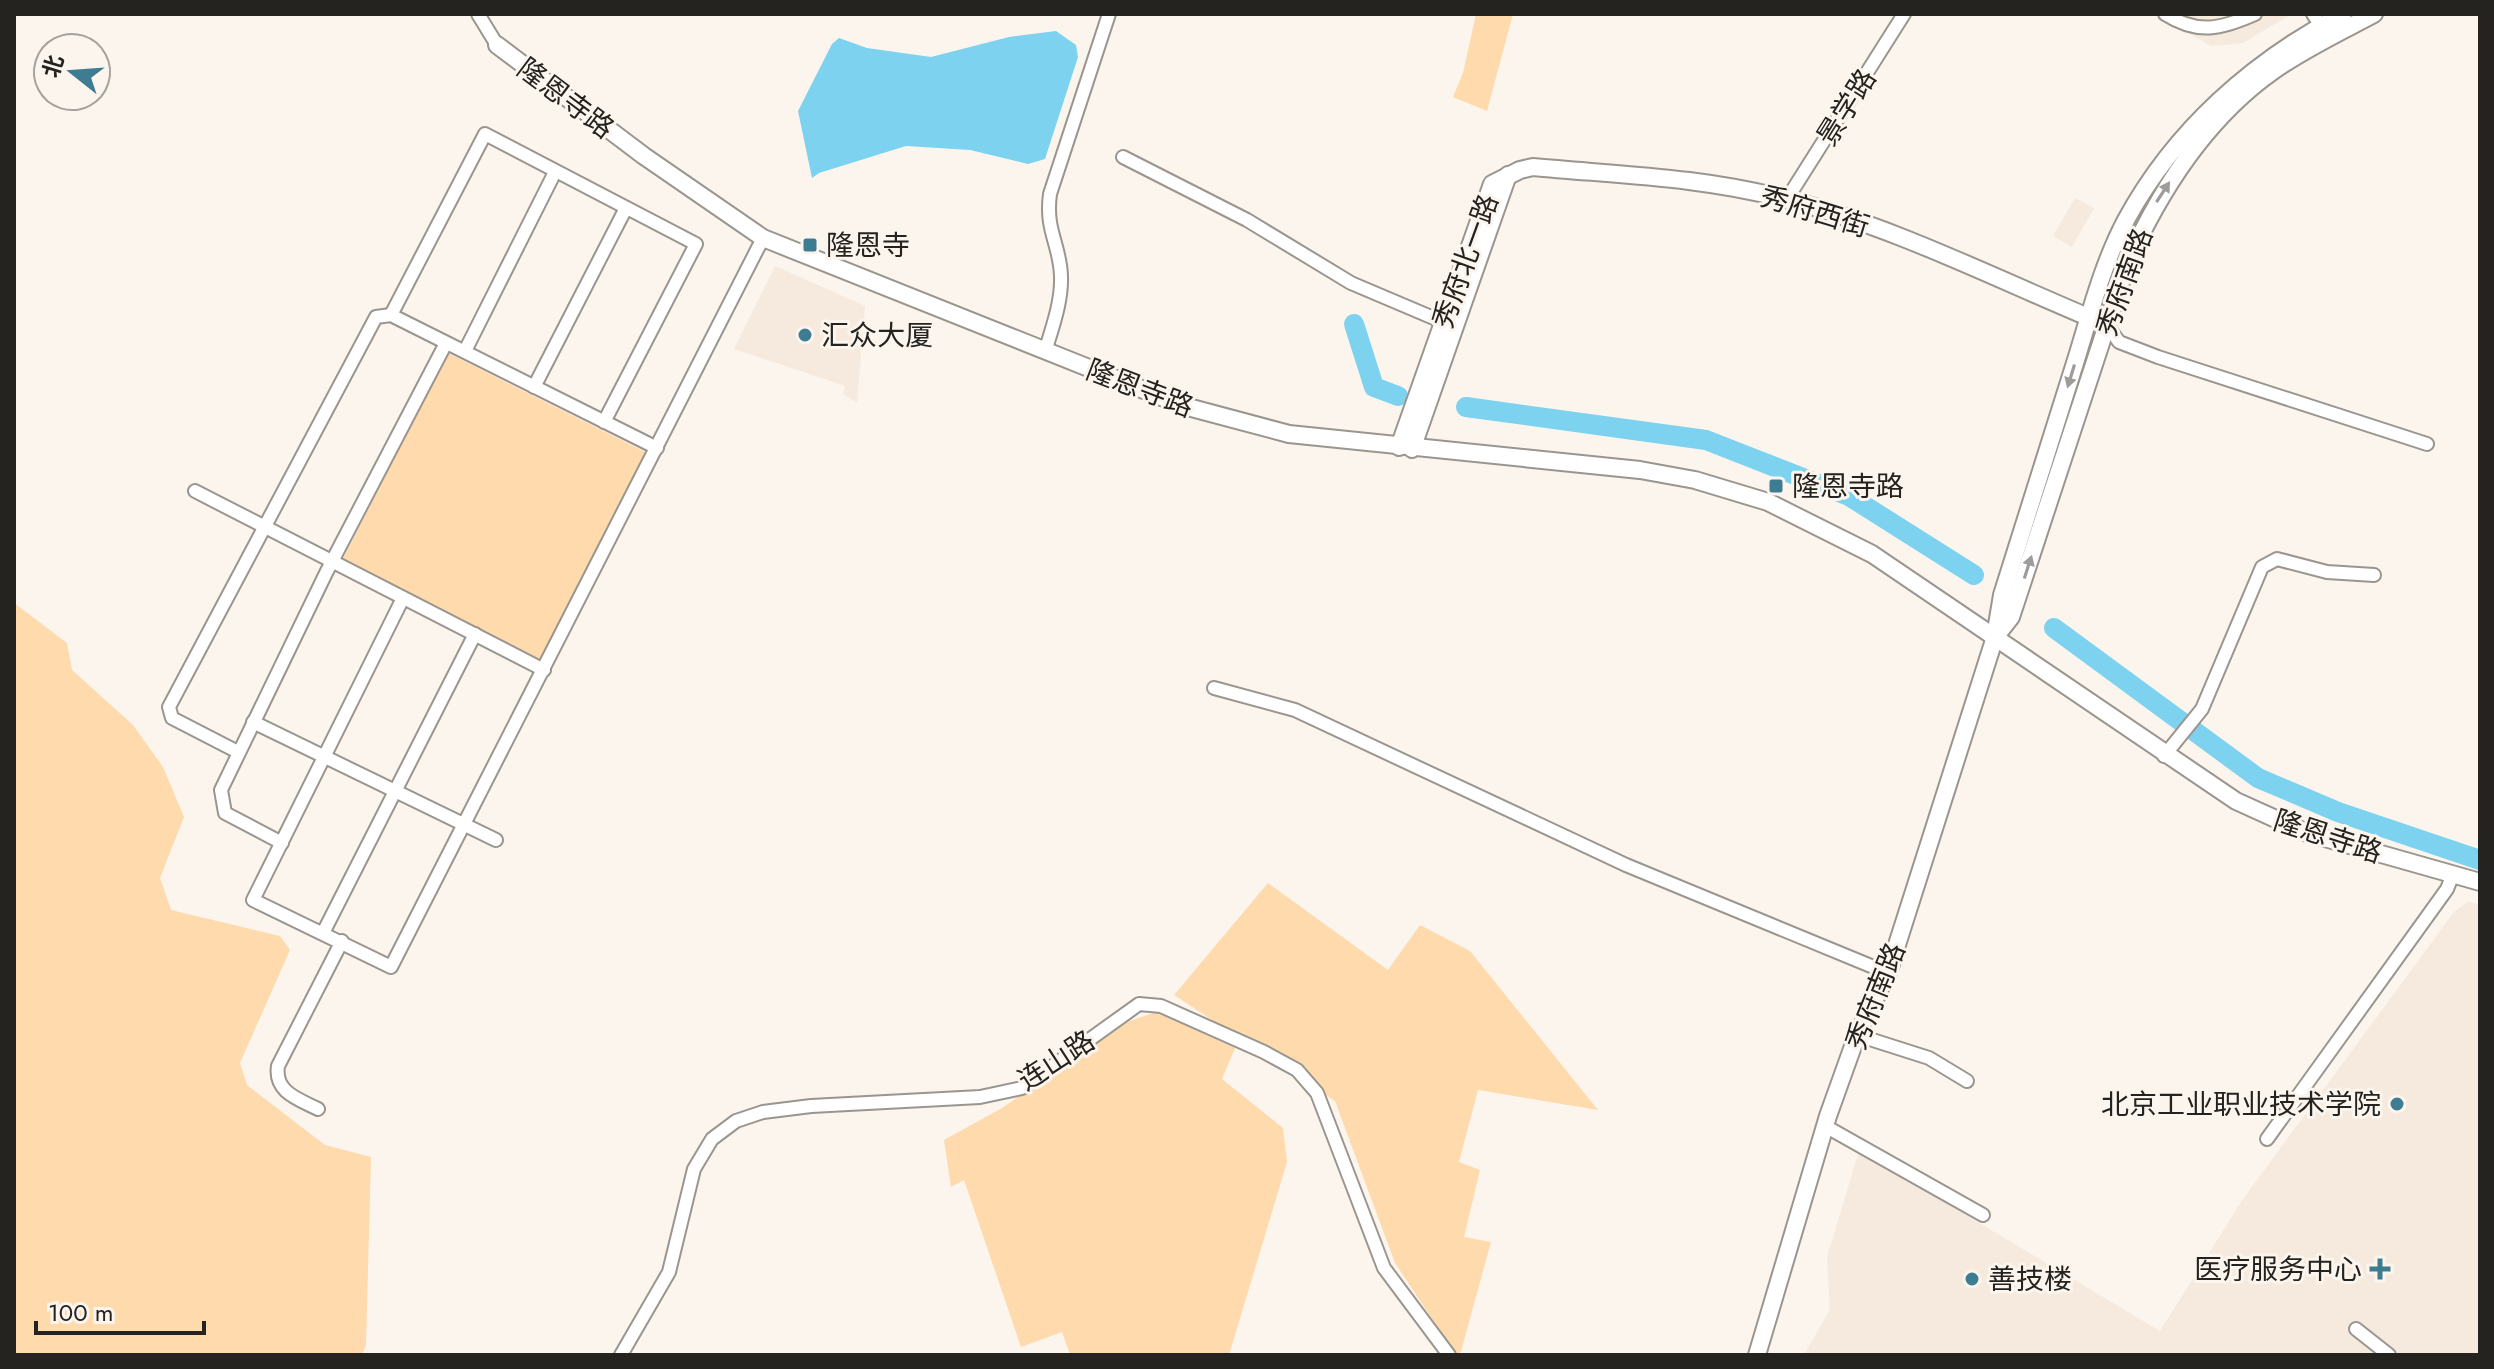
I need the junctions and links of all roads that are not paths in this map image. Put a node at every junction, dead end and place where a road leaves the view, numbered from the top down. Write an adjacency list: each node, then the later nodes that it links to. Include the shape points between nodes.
1 (478, 14): 9 (street)
2 (1109, 14): 22 (street, via 1050,194 1047,218 1061,275)
3 (1904, 14): 13 (street, 景学路)
4 (2165, 14): 5 (street, via 2184,26 2205,30)
5 (2255, 14)
6 (2343, 14): 8 (street, 秀府南路)
7 (2374, 14): 8 (street, 秀府南路)
8 (2321, 26): 17 (street, 秀府南路, via 2266,60 2208,110 2153,176 2125,221); 19 (street, 秀府南路, one-way to 8, via 2151,210 2190,153)
9 (497, 45): 15 (street, 隆恩寺路, via 632,148)
10 (1123, 157): 18 (street, via 1247,220 1351,283)
11 (555, 172): 14 (street); 16 (street, via 485,134); 21 (street)
12 (1508, 175): 13 (street, 秀府西街, via 1533,167 1658,177); 18 (street, 秀府北一路, via 1492,184); 27 (street, 秀府北一路)
13 (1787, 199): 17 (street, 秀府西街, via 1878,230)
14 (626, 208): 23 (street); 24 (street, via 696,244)
15 (763, 238): 22 (street, 隆恩寺路); 26 (street)
16 (391, 315): 20 (street); 29 (street, via 376,317 363,337)
17 (2089, 317): 19 (street, 秀府西街); 34 (street, 秀府南路, one-way to 34, via 2002,595)
18 (1443, 322): 27 (street, 秀府北一路)
19 (2107, 325): 25 (street, via 2119,342 2148,354); 34 (street, 秀府南路, one-way to 19, via 2011,617)
20 (446, 343): 21 (street); 30 (street)
21 (465, 351): 23 (street)
22 (1045, 352): 27 (street, 隆恩寺路, via 1184,406 1263,430)
23 (534, 387): 24 (street)
24 (604, 422): 26 (street)
25 (2427, 444)
26 (657, 448): 35 (street)
27 (1406, 448): 34 (street, 隆恩寺路, via 1640,470 1745,493 1845,538)
28 (195, 491): 29 (street)
29 (263, 526): 30 (street); 39 (street, via 169,707 172,718)
30 (332, 562): 32 (street); 37 (street)
31 (2374, 575): 38 (street, via 2327,572 2277,559 2262,567 2202,709)
32 (403, 598): 33 (street); 40 (street)
33 (475, 634): 35 (street); 41 (street)
34 (1995, 637): 38 (street, 隆恩寺路); 49 (street, 秀府南路)
35 (544, 670): 42 (street)
36 (1214, 688): 49 (street, via 1295,710 1626,865)
37 (253, 722): 39 (street); 40 (street)
38 (2167, 751): 45 (street, 隆恩寺路, via 2236,801 2279,822)
39 (238, 752): 44 (street, via 221,790 225,813)
40 (326, 757): 41 (street); 44 (street)
41 (394, 792): 42 (street); 47 (street)
42 (463, 826): 43 (street); 48 (street, via 391,967)
43 (496, 840)
44 (282, 843): 47 (street, via 253,900)
45 (2453, 874): 46 (street, 隆恩寺路); 54 (street)
46 (2480, 882)
47 (323, 933): 48 (street)
48 (342, 941): 52 (street, via 276,1079 281,1088)
49 (1888, 973): 50 (street, 秀府南路)
50 (1857, 1035): 51 (street, via 1929,1058); 53 (street, 秀府南路)
51 (1967, 1081)
52 (318, 1109)
53 (1825, 1126): 55 (street); 59 (street, 秀府南路)
54 (2267, 1139)
55 (1983, 1215)
56 (2356, 1329): 60 (street)
57 (621, 1355): 58 (street, 连山路, via 669,1272 694,1169 712,1139 736,1121 811,1106 980,1097 1022,1088 1139,1004 1161,1006 1297,1070 1317,1093 1384,1268)
58 (1449, 1355)
59 (1757, 1355)
60 (2389, 1355)

